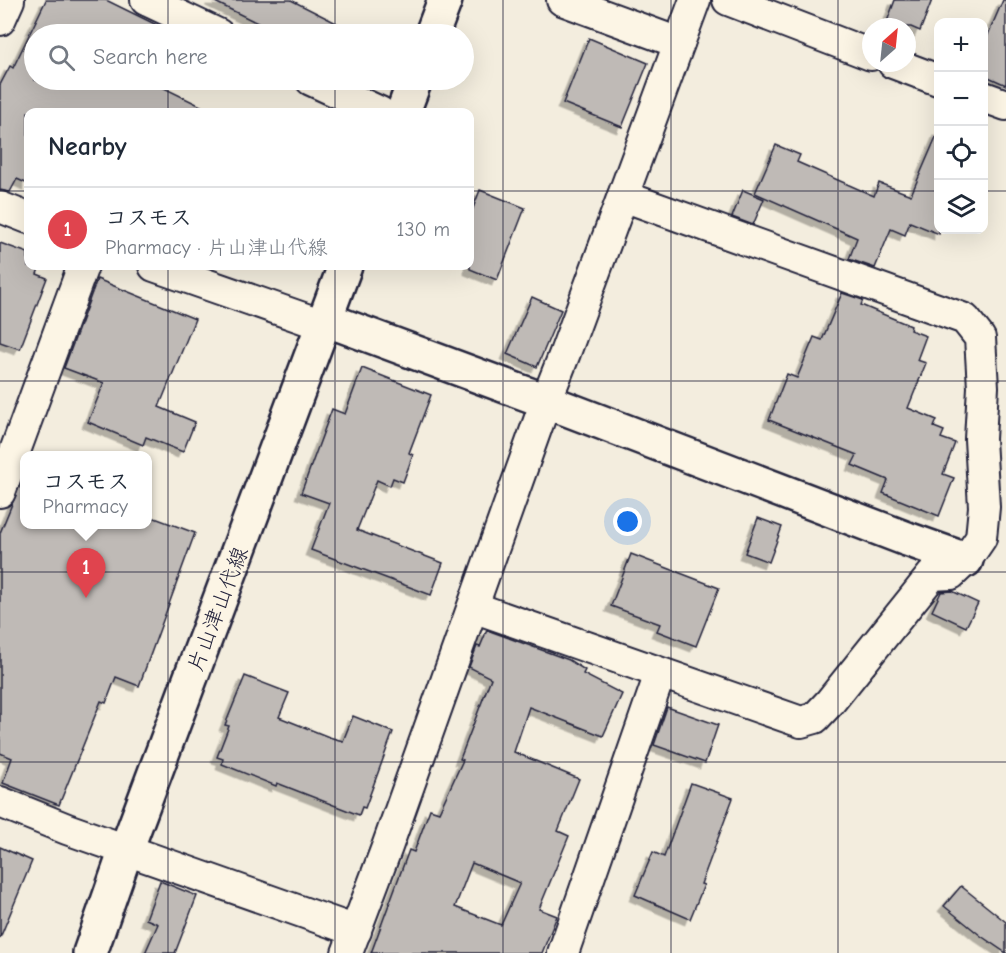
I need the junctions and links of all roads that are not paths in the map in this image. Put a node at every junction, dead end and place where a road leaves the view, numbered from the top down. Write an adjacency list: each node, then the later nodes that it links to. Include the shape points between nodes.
1 (9, 0): 7 (street)
2 (146, 0): 8 (street)
3 (445, 0): 9 (main road)
4 (562, 0): 10 (street)
5 (695, 0): 10 (street)
6 (728, 0): 11 (street)
7 (0, 20)
8 (197, 24)
9 (436, 24)
10 (679, 43): 20 (street)
11 (862, 52)
12 (916, 72): 13 (street)
13 (934, 78)
14 (333, 90): 18 (street)
15 (411, 90): 19 (main road)
16 (988, 98): 17 (street)
17 (1006, 105)
18 (371, 108)
19 (404, 108)
20 (623, 196): 27 (street); 29 (street, via 964,320 980,338 983,387 981,538)
21 (0, 207): 22 (street)
22 (24, 216)
23 (82, 270): 28 (street)
24 (166, 270): 26 (street)
25 (344, 270): 26 (main road, 片山津山代線)
26 (324, 322): 27 (main road); 33 (main road, 片山津山代線)
27 (546, 401): 29 (main road); 30 (street)
28 (2, 483)
29 (966, 560): 31 (street, via 951,574 932,575 815,718 801,722)
30 (473, 607): 31 (street); 34 (street)
31 (660, 674): 36 (street)
32 (0, 802): 33 (street)
33 (126, 850): 34 (street); 35 (main road, 片山津山代線)
34 (352, 942)
35 (90, 953)
36 (563, 953)

